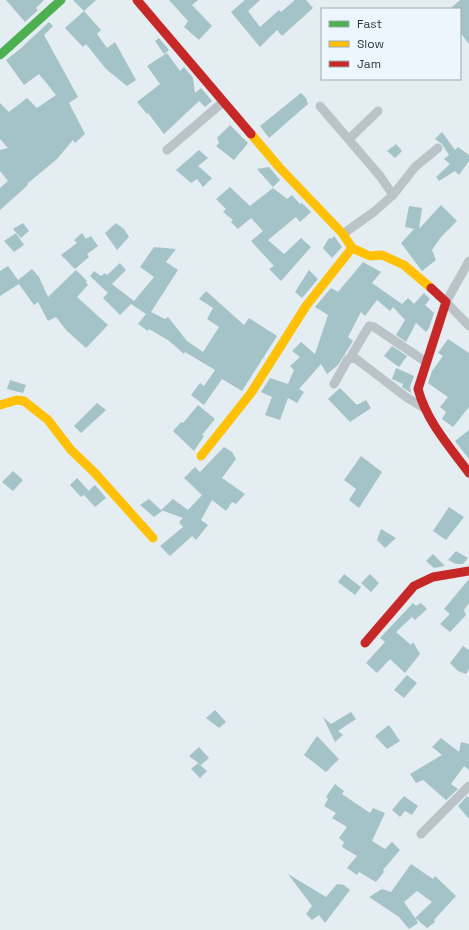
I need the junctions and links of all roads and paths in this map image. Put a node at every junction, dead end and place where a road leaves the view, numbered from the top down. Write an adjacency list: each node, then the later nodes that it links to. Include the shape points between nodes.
1 (137, 0): 4 (street)
2 (55, 2): 3 (street)
3 (0, 55)
4 (223, 102): 9 (street); 11 (street)
5 (320, 106): 7 (street)
6 (378, 111): 7 (street)
7 (349, 140): 10 (street)
8 (438, 148): 10 (street, via 415,167)
9 (167, 150)
10 (393, 195): 11 (street)
11 (342, 234): 12 (street)
12 (352, 248): 14 (street, via 370,256 382,255 404,265); 21 (street, via 306,306 251,393)
13 (469, 261): 14 (street)
14 (446, 302): 15 (street); 17 (street)
15 (469, 326)
16 (350, 358): 17 (street, via 369,326); 18 (street); 20 (street, via 355,358)
17 (426, 362): 20 (street, via 418,389)
18 (334, 384)
19 (0, 405): 23 (street, via 24,401 48,420 71,450)
20 (424, 408): 22 (street)
21 (201, 456)
22 (469, 473)
23 (153, 538)
24 (469, 571): 25 (street, via 432,576 422,580)
25 (365, 643)
26 (469, 786): 27 (street)
27 (421, 834)

